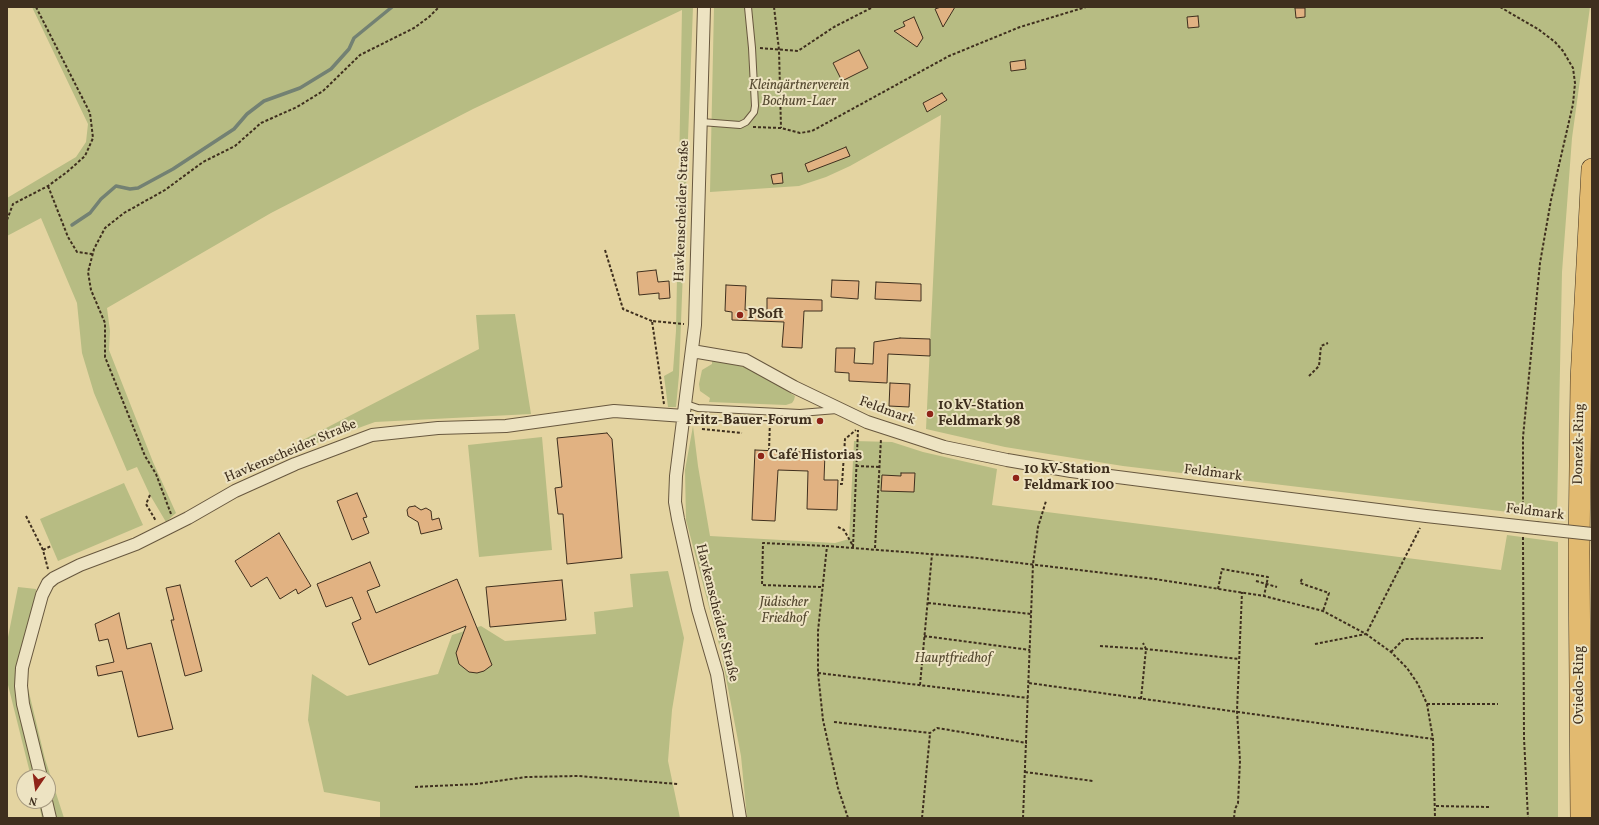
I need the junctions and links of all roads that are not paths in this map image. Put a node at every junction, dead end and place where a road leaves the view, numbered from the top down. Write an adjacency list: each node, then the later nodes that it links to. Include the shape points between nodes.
1 (704, 7): 3 (street, Havkenscheider Straße)
2 (748, 7): 3 (lane, via 755,106 751,117 740,124)
3 (701, 122): 5 (street, Havkenscheider Straße)
4 (1592, 169): 9 (highway, Donezk-Ring, via 1580,380)
5 (692, 351): 6 (street, Havkenscheider Straße); 7 (street, Feldmark, via 745,360)
6 (685, 410): 7 (lane, Feldmark, via 698,408 800,413); 10 (street, Havkenscheider Straße, via 666,415 614,412 506,426 438,428 372,434 235,491 160,532 120,551 80,565 51,580 42,595 22,668 23,704); 11 (street, Havkenscheider Straße, via 675,502 698,609 718,674)
7 (838, 410): 8 (street, Feldmark, bridge, via 862,426 882,428 944,446 1071,470 1426,516)
8 (1592, 534)
9 (1579, 552): 12 (highway, Oviedo-Ring)
10 (39, 769)
11 (740, 815)
12 (1581, 818)

